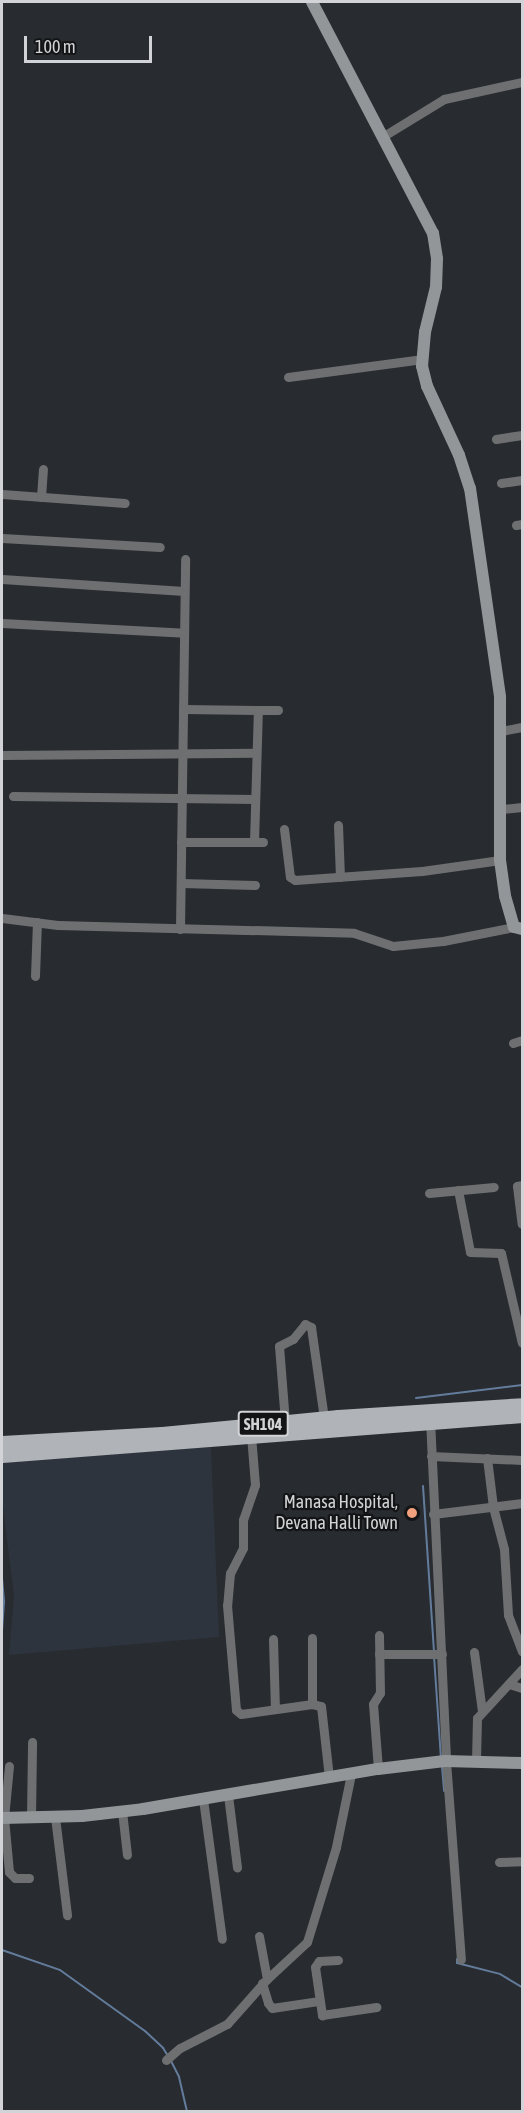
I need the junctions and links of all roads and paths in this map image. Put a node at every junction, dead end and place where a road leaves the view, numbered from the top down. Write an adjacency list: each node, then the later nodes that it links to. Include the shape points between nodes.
1 (312, 2): 3 (street)
2 (522, 82): 3 (street, via 444,99)
3 (382, 137): 4 (street, via 434,233 436,287)
4 (423, 358): 5 (street); 25 (street, via 427,386 470,488 500,697)
5 (288, 377)
6 (522, 435): 7 (street)
7 (496, 439)
8 (43, 469): 12 (street)
9 (522, 480): 10 (street)
10 (501, 483)
11 (2, 494): 12 (street)
12 (41, 497): 13 (street)
13 (125, 503)
14 (2, 538): 15 (street)
15 (160, 547)
16 (185, 560): 18 (street)
17 (2, 579): 18 (street)
18 (184, 591): 20 (street)
19 (2, 623): 20 (street)
20 (184, 633): 21 (street)
21 (183, 709): 22 (street); 26 (street)
22 (258, 710): 23 (street); 27 (street)
23 (278, 710)
24 (522, 727): 25 (street)
25 (501, 731): 33 (street)
26 (182, 752): 27 (street); 28 (street); 30 (street)
27 (255, 753): 31 (street)
28 (2, 755)
29 (13, 796): 30 (street)
30 (182, 797): 31 (street); 36 (street)
31 (255, 799): 36 (street, via 259,842)
32 (522, 807): 33 (street)
33 (502, 809): 37 (street)
34 (338, 825): 38 (street)
35 (284, 829): 38 (street, via 292,879)
36 (181, 842): 39 (street)
37 (500, 860): 38 (street); 43 (street, via 505,896)
38 (340, 877)
39 (181, 883): 40 (street); 44 (street)
40 (255, 885)
41 (2, 918): 42 (street)
42 (37, 922): 44 (street); 45 (street)
43 (518, 928): 44 (street, via 393,946 354,933)
44 (180, 929)
45 (35, 976)
46 (522, 1185): 50 (street, via 517,1186)
47 (494, 1187): 48 (street)
48 (458, 1190): 49 (street); 51 (street, via 470,1252 501,1252)
49 (429, 1193)
50 (522, 1224)
51 (522, 1343)
52 (522, 1405): 54 (main road, SH104)
53 (522, 1415): 54 (main road, SH104)
54 (430, 1417): 55 (main road, SH104); 57 (main road, SH104); 59 (street)
55 (324, 1418): 56 (main road, SH104); 56 (street, via 311,1327 305,1324 293,1339 279,1346)
56 (285, 1422): 58 (main road, SH104)
57 (251, 1435): 58 (main road, SH104, via 163,1445); 76 (street, via 255,1485 243,1520 243,1548 230,1573 227,1605 235,1700 236,1710 241,1714)
58 (2, 1449)
59 (430, 1456): 60 (street); 64 (street)
60 (487, 1458): 61 (street); 63 (street)
61 (522, 1460)
62 (522, 1503): 63 (street)
63 (493, 1507): 64 (street); 68 (street, via 504,1549 508,1616)
64 (433, 1514): 71 (street)
65 (379, 1635): 70 (street)
66 (312, 1638): 75 (street)
67 (273, 1639): 76 (street)
68 (522, 1651)
69 (474, 1652): 77 (street)
70 (379, 1654): 71 (street); 83 (street, via 380,1693 373,1704)
71 (442, 1654): 80 (street)
72 (522, 1669): 73 (street)
73 (509, 1684): 74 (street); 77 (street)
74 (522, 1688)
75 (312, 1704): 76 (street); 85 (street, via 321,1706)
76 (275, 1709)
77 (482, 1712): 79 (street, via 475,1726)
78 (32, 1742): 91 (street)
79 (476, 1761): 80 (street); 81 (street)
80 (443, 1762): 83 (street); 100 (street)
81 (522, 1763)
82 (9, 1766): 90 (street)
83 (378, 1769): 84 (street)
84 (351, 1774): 85 (street); 102 (street, via 336,1847 310,1935 299,1951)
85 (329, 1777): 86 (street)
86 (228, 1795): 87 (street); 95 (street)
87 (203, 1800): 88 (street); 99 (street)
88 (122, 1811): 89 (street); 92 (street)
89 (55, 1817): 91 (street); 97 (street)
90 (3, 1818): 91 (street); 96 (street, via 10,1876)
91 (31, 1818)
92 (127, 1855)
93 (522, 1861): 94 (street)
94 (499, 1862)
95 (237, 1867)
96 (29, 1878)
97 (67, 1915)
98 (259, 1936): 102 (street)
99 (222, 1939)
100 (461, 1959)
101 (338, 1960): 103 (street, via 316,1964)
102 (265, 1981): 103 (street, via 272,2008); 105 (street, via 227,2024 180,2048)
103 (319, 2001): 104 (street, via 324,2017)
104 (376, 2007)
105 (166, 2060)

